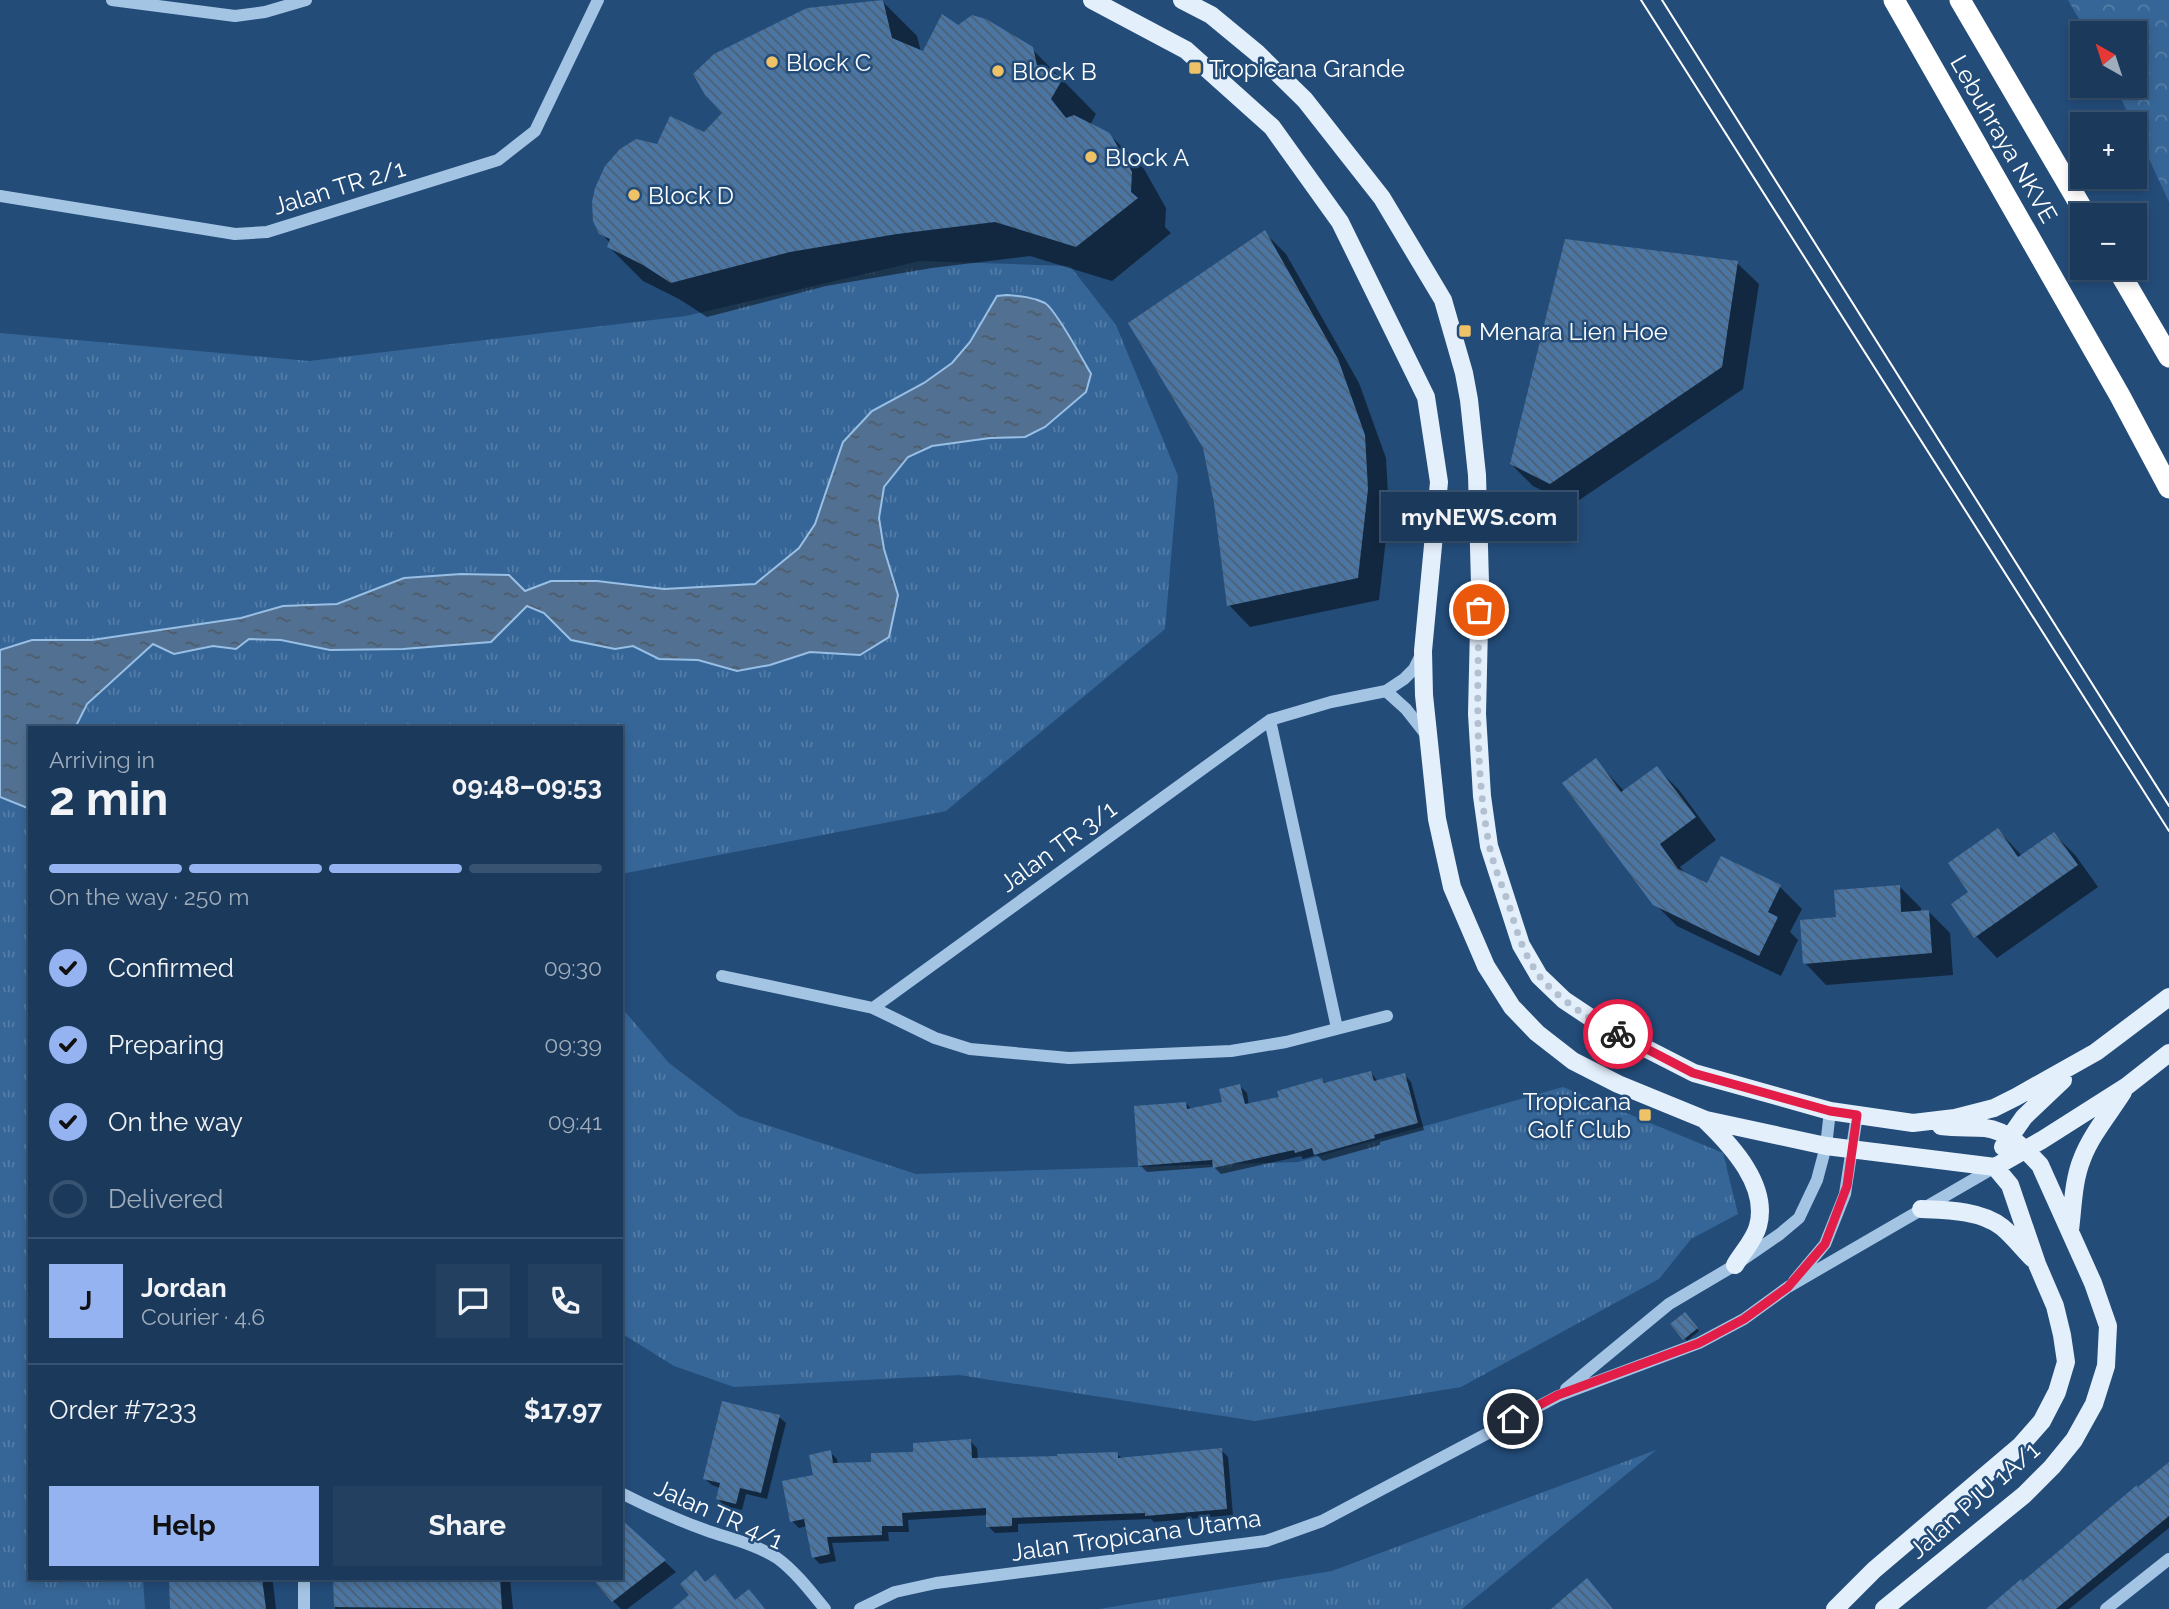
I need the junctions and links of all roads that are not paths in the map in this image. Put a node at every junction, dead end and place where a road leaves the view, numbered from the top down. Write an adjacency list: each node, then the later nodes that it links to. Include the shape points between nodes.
1 (112, 0): 2 (street, via 235,16)
2 (306, 0)
3 (598, 0): 8 (street, Jalan TR 2/1, via 535,131 498,160 267,232 235,234)
4 (1092, 0): 13 (main road, via 1186,50 1272,127 1340,222 1426,397 1439,482)
5 (1182, 0): 25 (main road, via 1211,15 1305,100 1382,198 1443,300 1464,373 1477,475 1477,715 1489,846 1521,944 1539,976 1564,1000 1606,1028 1693,1073)
6 (1894, 0): 12 (highway, Lebuhraya NKVE)
7 (1960, 0): 9 (highway, Lebuhraya NKVE)
8 (0, 195)
9 (2079, 203)
10 (2124, 280): 11 (highway)
11 (2169, 358)
12 (2169, 488)
13 (1423, 651): 14 (street, via 1414,669); 16 (main road)
14 (1386, 691): 15 (street, Jalan TR 3/1); 16 (street)
15 (1270, 720): 19 (street, Jalan TR 3/1); 21 (street)
16 (1430, 740): 27 (main road, via 1437,819 1452,887 1486,966 1512,1007 1573,1061)
17 (722, 976): 19 (street)
18 (2169, 997): 22 (main road)
19 (873, 1008): 21 (street, via 970,1049 1069,1058 1231,1051)
20 (1387, 1016): 21 (street)
21 (1337, 1028)
22 (2096, 1052): 28 (main road, via 1994,1108); 29 (main road, via 2050,1090)
23 (2169, 1053): 24 (main road)
24 (2127, 1086): 32 (main road); 35 (main road, via 2081,1160)
25 (1830, 1111): 26 (main road); 30 (street, Jalan Tropicana Utama)
26 (1857, 1115): 28 (main road); 31 (street, Jalan Tropicana Utama)
27 (1706, 1121): 30 (main road); 37 (main road, via 1751,1174 1759,1206 1758,1228)
28 (1913, 1123): 29 (main road, Jalan PJU 1A/1, via 1988,1128)
29 (2008, 1138): 32 (main road, Jalan PJU 1A/1); 33 (main road)
30 (1826, 1146): 31 (main road); 37 (street, Jalan Tropicana Utama, via 1813,1192 1799,1218)
31 (1852, 1150): 33 (main road); 38 (street, Jalan Tropicana Utama, via 1847,1186 1825,1244)
32 (2025, 1150): 33 (main road); 35 (main road, Jalan PJU 1A/1, via 2040,1165)
33 (1995, 1167): 34 (street, Jalan Tropicana Utama); 36 (main road, Jalan PJU 1A/1, via 2010,1185)
34 (1921, 1209): 36 (main road, via 1979,1216 2000,1225); 38 (street, Jalan Tropicana Utama)
35 (2070, 1230): 47 (main road, Jalan PJU 1A/1, via 2108,1326 2106,1366 2094,1404 2074,1440 2043,1477)
36 (2038, 1264): 46 (main road, Jalan PJU 1A/1, via 2055,1306 2066,1362 2042,1421 2021,1445)
37 (1735, 1265): 39 (street, Jalan Tropicana Utama, via 1669,1304)
38 (1788, 1287): 39 (street, Jalan Tropicana Utama, via 1744,1319 1699,1343)
39 (1558, 1395): 45 (street, Jalan Tropicana Utama, via 1322,1521 1266,1541 936,1583 895,1592)
40 (623, 1494): 44 (street, Jalan TR 4/1, via 776,1558)
41 (2169, 1559): 48 (street)
42 (304, 1580): 43 (street)
43 (304, 1609)
44 (825, 1609)
45 (860, 1609)
46 (1835, 1609)
47 (1884, 1609)
48 (2106, 1609)

